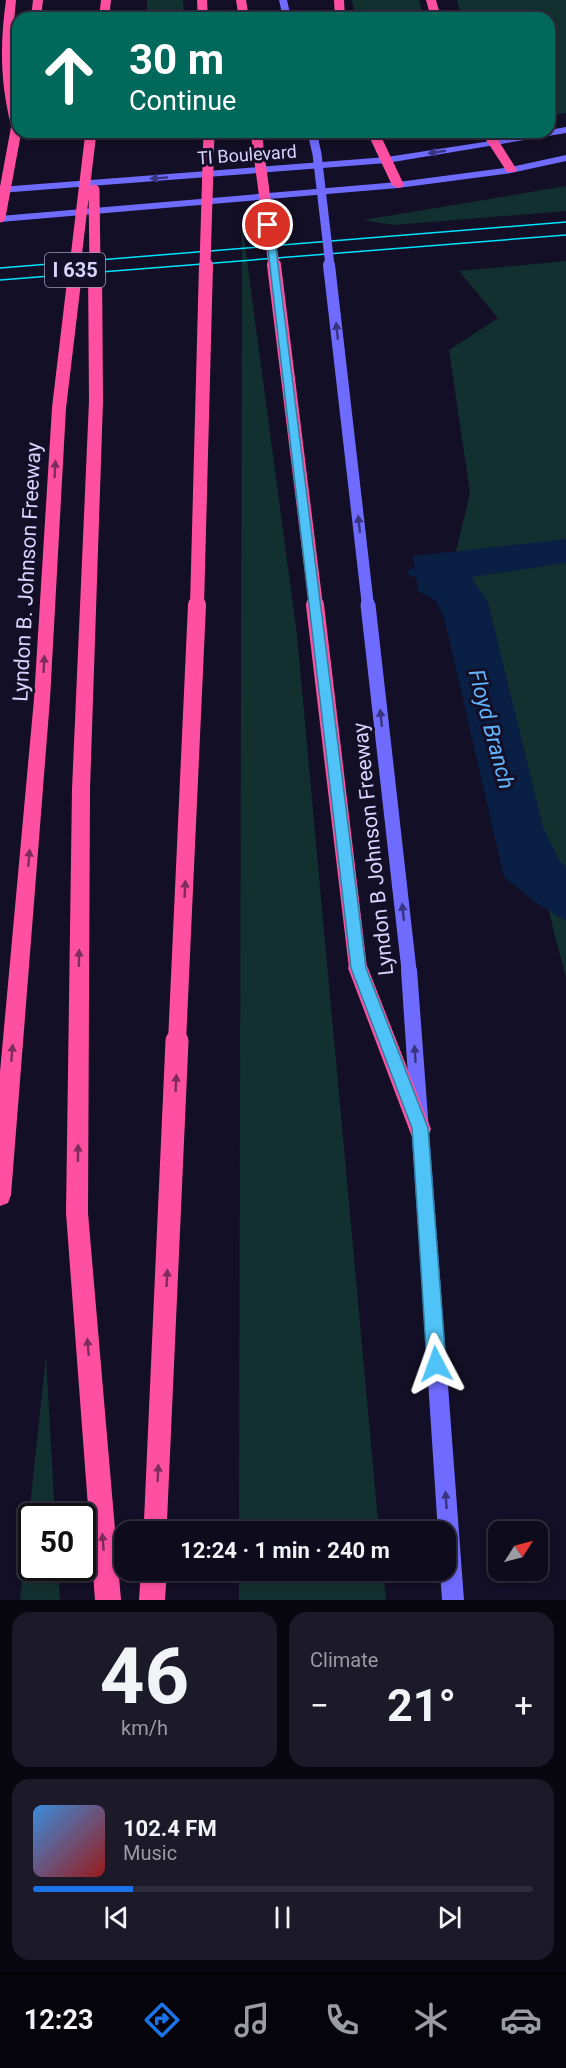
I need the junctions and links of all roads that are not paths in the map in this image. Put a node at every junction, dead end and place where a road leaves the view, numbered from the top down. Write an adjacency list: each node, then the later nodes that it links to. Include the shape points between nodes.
1 (11, 0): 2 (highway, via 3,66)
2 (12, 108)
3 (14, 138): 18 (highway, bridge)
4 (92, 138): 20 (highway, Lyndon B. Johnson Freeway / I 635, one-way to 4, bridge, via 42,699 59,408)
5 (93, 138): 23 (highway, one-way to 5, bridge, via 77,1214 81,789 96,401)
6 (209, 138): 21 (highway, one-way to 6, bridge, via 196,627)
7 (257, 138): 19 (highway, bridge, via 358,968)
8 (313, 138): 19 (main road, Lyndon B Johnson Freeway, one-way to 8, bridge, via 410,970)
9 (376, 138): 14 (highway)
10 (491, 138): 12 (highway)
11 (522, 138): 12 (main road, TI Boulevard)
12 (494, 143): 14 (main road, TI Boulevard, one-way to 14); 15 (highway)
13 (566, 158): 15 (main road, TI Boulevard)
14 (387, 160): 16 (highway); 17 (main road, TI Boulevard, one-way to 17)
15 (511, 170): 16 (main road, TI Boulevard)
16 (398, 184): 18 (main road, TI Boulevard)
17 (0, 190)
18 (0, 218)
19 (420, 1128): 25 (main road, Lyndon B Johnson Freeway, one-way to 19)
20 (0, 1195)
21 (155, 1521)
22 (153, 1581): 24 (highway)
23 (108, 1600)
24 (152, 1600)
25 (453, 1600)

